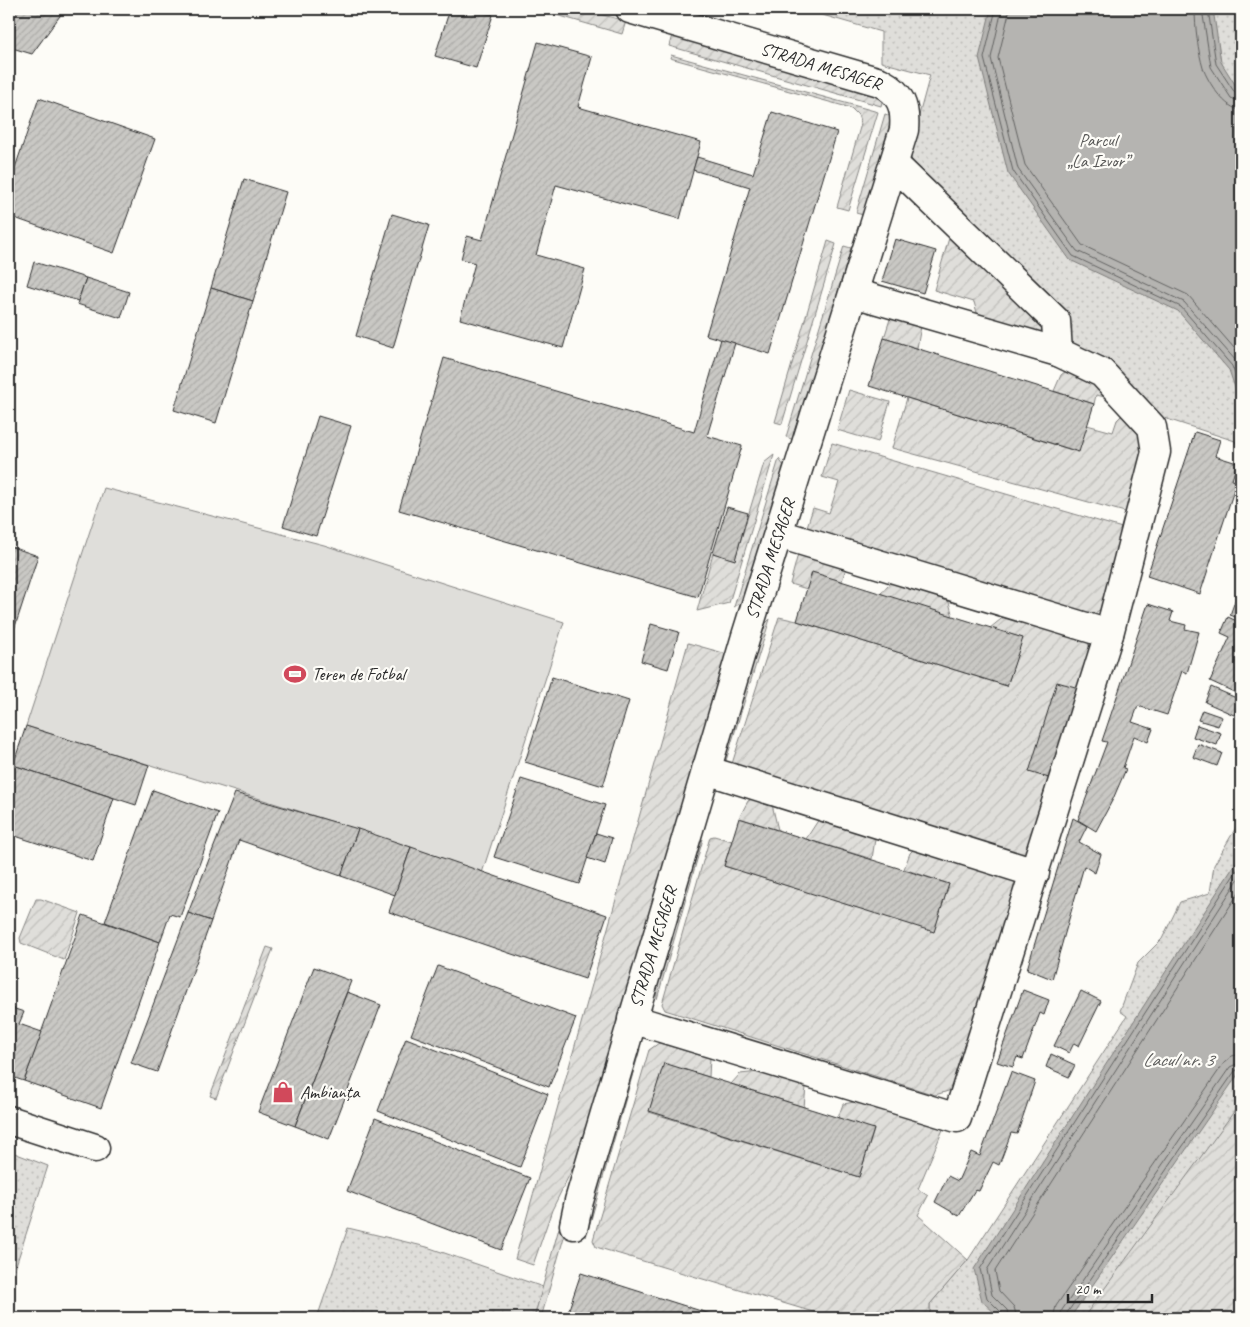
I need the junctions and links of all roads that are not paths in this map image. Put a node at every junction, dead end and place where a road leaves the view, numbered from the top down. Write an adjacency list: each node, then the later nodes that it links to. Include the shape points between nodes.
1 (630, 9): 2 (lane, STRADA MESAGER)
2 (706, 19): 3 (lane, STRADA MESAGER, via 889,87 901,100 905,114)
3 (894, 164): 4 (lane, STRADA MESAGER); 5 (lane, via 1056,321)
4 (854, 292): 5 (lane); 6 (lane, STRADA MESAGER)
5 (1058, 352): 7 (lane, via 1102,373 1152,427 1156,452)
6 (778, 534): 7 (lane); 8 (lane, STRADA MESAGER)
7 (1109, 634): 9 (lane)
8 (706, 770): 9 (lane); 10 (lane, STRADA MESAGER)
9 (1035, 873): 10 (lane, via 957,1118)
10 (632, 1019): 13 (lane, STRADA MESAGER)
11 (9, 1120): 12 (lane)
12 (95, 1148)
13 (574, 1225)

